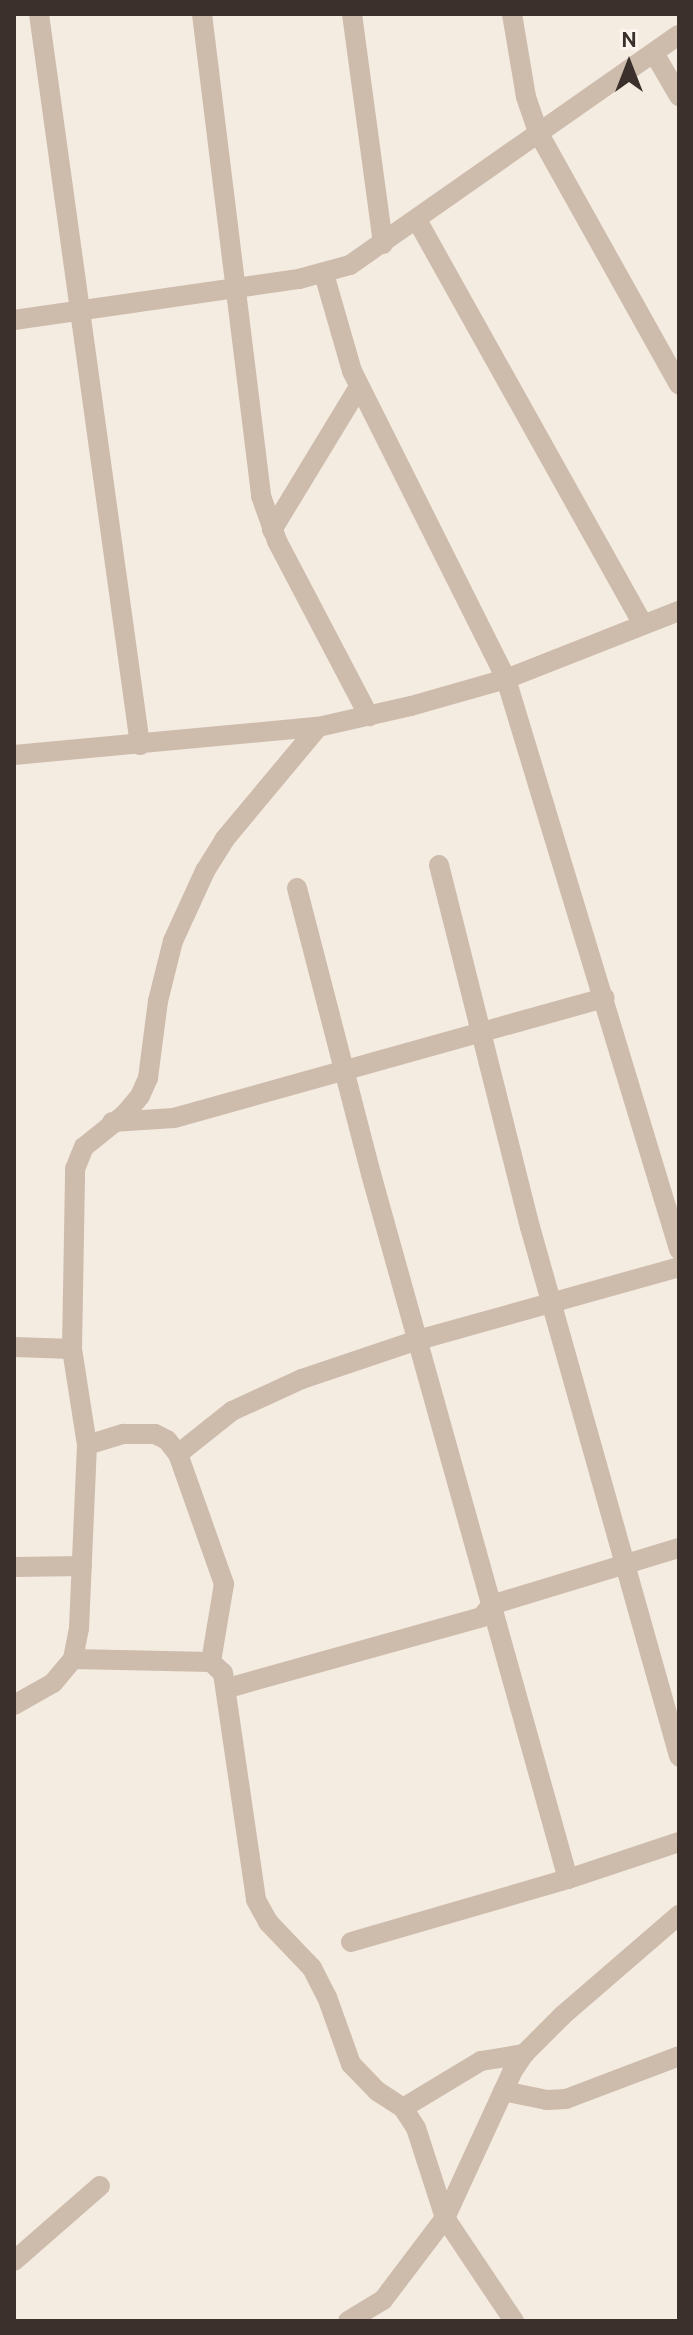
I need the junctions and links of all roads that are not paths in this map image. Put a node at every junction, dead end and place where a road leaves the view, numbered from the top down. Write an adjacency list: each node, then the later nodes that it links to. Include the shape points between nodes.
1 (39, 14): 13 (street)
2 (202, 14): 12 (street)
3 (352, 14): 10 (street)
4 (512, 14): 8 (street, via 526,97)
5 (679, 35): 6 (street)
6 (654, 53): 7 (street); 8 (street)
7 (679, 96)
8 (539, 134): 9 (street); 15 (street)
9 (417, 220): 10 (street); 19 (street)
10 (383, 244): 11 (street)
11 (324, 274): 12 (street); 16 (street)
12 (234, 288): 13 (street); 17 (street, via 261,496)
13 (81, 311): 14 (street); 23 (street)
14 (14, 320)
15 (679, 384)
16 (359, 387): 17 (street); 20 (street)
17 (272, 530): 21 (street)
18 (679, 611): 19 (street)
19 (643, 624): 20 (street)
20 (506, 679): 21 (street); 27 (street)
21 (369, 716): 22 (street)
22 (318, 727): 23 (street); 30 (street, via 224,840 205,871 173,941 148,1078 140,1096)
23 (140, 745): 24 (street)
24 (14, 755)
25 (439, 865): 28 (street)
26 (297, 888): 29 (street)
27 (605, 998): 28 (street); 31 (street)
28 (482, 1032): 29 (street); 33 (street)
29 (344, 1071): 30 (street, via 174,1118); 34 (street)
30 (112, 1122): 36 (street, via 84,1147 75,1169)
31 (679, 1249)
32 (679, 1267): 33 (street)
33 (552, 1303): 34 (street); 41 (street)
34 (418, 1340): 38 (street, via 264,1394 232,1411); 43 (street)
35 (14, 1347): 36 (street)
36 (72, 1349): 37 (street)
37 (87, 1445): 38 (street, via 123,1434 155,1434); 40 (street)
38 (178, 1454): 45 (street, via 224,1584)
39 (679, 1548): 41 (street)
40 (82, 1566): 42 (street); 44 (street)
41 (625, 1566): 43 (street); 48 (street)
42 (14, 1567)
43 (491, 1605): 46 (street, via 482,1617); 50 (street)
44 (73, 1659): 45 (street); 47 (street, via 53,1683)
45 (211, 1662): 46 (street, via 223,1673)
46 (228, 1688): 56 (street, via 256,1900 268,1922 312,1968 351,2064)
47 (14, 1705)
48 (679, 1756)
49 (679, 1842): 50 (street)
50 (568, 1879): 52 (street)
51 (679, 1915): 53 (street)
52 (351, 1942)
53 (524, 2054): 55 (street); 56 (street, via 481,2061)
54 (679, 2056): 55 (street, via 566,2099)
55 (503, 2091): 58 (street)
56 (403, 2108): 58 (street, via 416,2128)
57 (100, 2186): 59 (street)
58 (445, 2218): 60 (street, via 383,2300); 61 (street)
59 (14, 2261)
60 (348, 2321)
61 (514, 2321)

